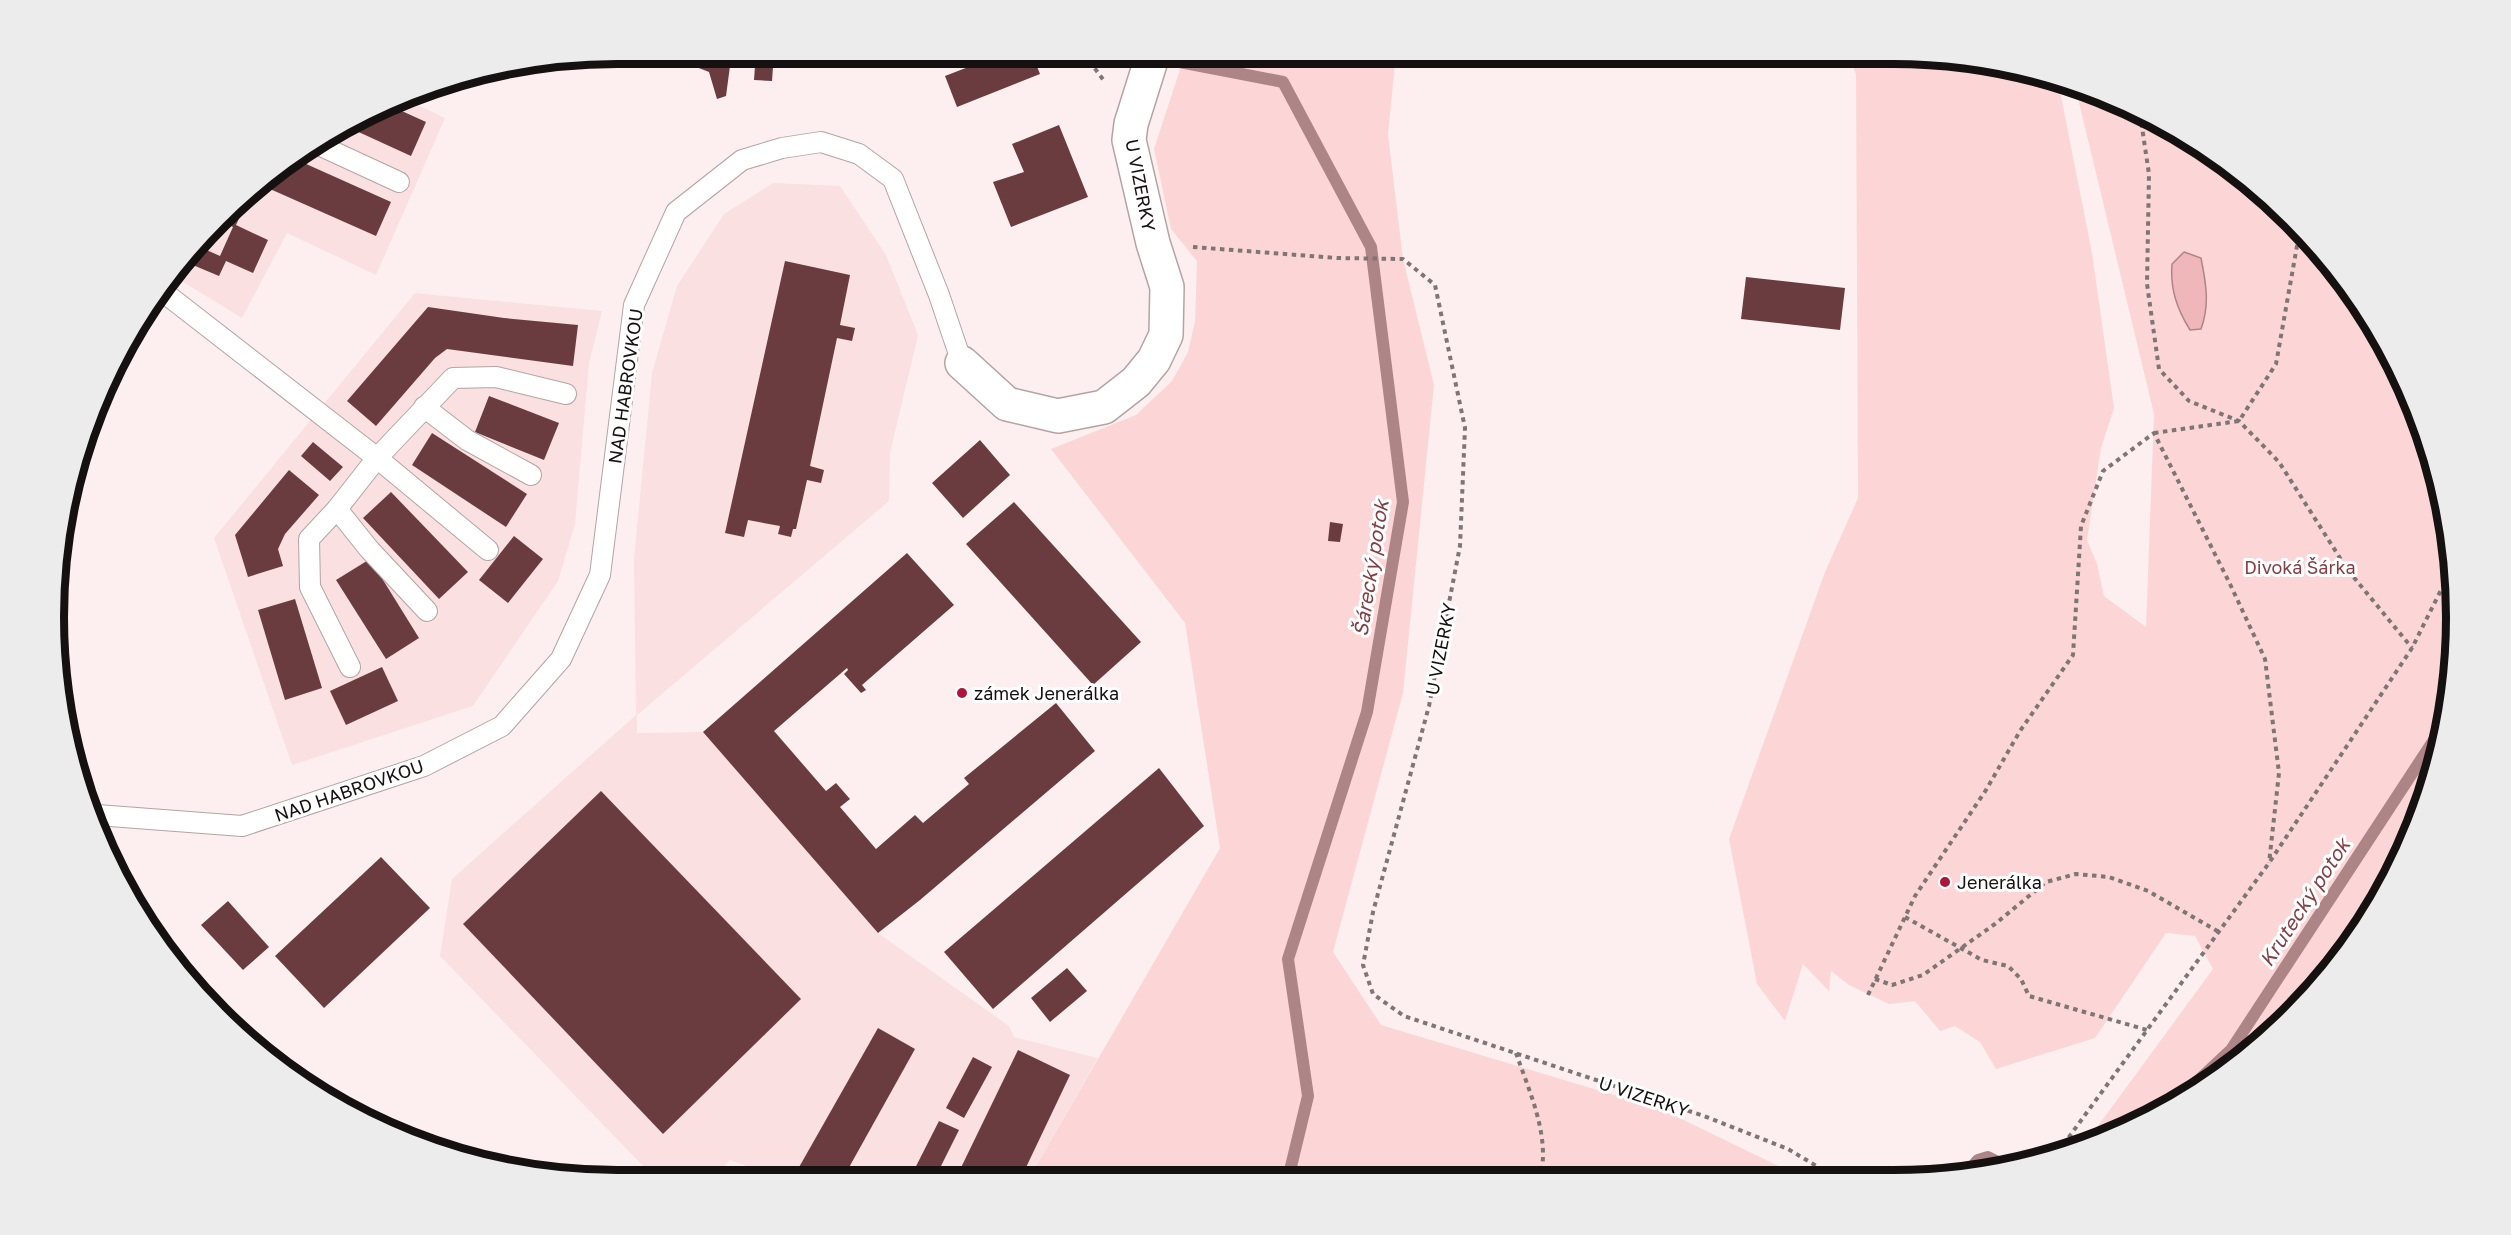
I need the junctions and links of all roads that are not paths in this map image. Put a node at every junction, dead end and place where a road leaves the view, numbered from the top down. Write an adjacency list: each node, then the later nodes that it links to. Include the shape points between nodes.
1 (1149, 68): 4 (street, U VIZERKY, via 1129,140)
2 (326, 148): 3 (lane)
3 (399, 182)
4 (1153, 243): 6 (street, NAD HABROVKOU, via 1167,287 1166,335 1154,360 1136,382 1104,407 1058,416 1007,404)
5 (168, 296): 9 (lane)
6 (962, 363): 15 (lane, NAD HABROVKOU, via 893,179 859,154 821,142 742,160 676,212 634,305 600,575 561,659 502,726 424,766 242,826)
7 (566, 394): 8 (lane, via 496,377 453,378)
8 (424, 407): 9 (lane); 10 (lane, via 466,440)
9 (377, 458): 11 (lane); 12 (lane)
10 (531, 475)
11 (337, 509): 13 (lane); 14 (lane, via 309,539 310,587)
12 (488, 549)
13 (427, 611)
14 (350, 667)
15 (102, 815)

